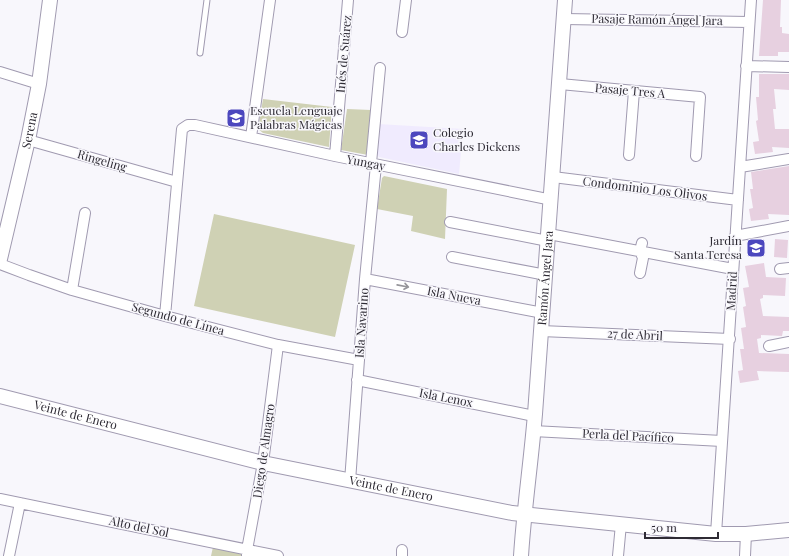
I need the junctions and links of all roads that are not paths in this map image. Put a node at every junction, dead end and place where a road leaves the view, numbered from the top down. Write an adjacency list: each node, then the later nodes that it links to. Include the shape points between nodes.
1 (50, 0): 16 (main road, Serena)
2 (207, 0): 11 (lane)
3 (268, 0): 19 (street)
4 (348, 0): 22 (street, Inés de Suárez)
5 (406, 0): 10 (street)
6 (565, 0): 8 (main road, Ramón Ángel Jara)
7 (751, 0): 9 (street, Madrid)
8 (564, 19): 9 (street, Pasaje Ramón Ángel Jara); 17 (main road, Ramón Ángel Jara)
9 (749, 22): 12 (street, Madrid)
10 (402, 32)
11 (200, 53)
12 (746, 66): 13 (street); 26 (street, Madrid)
13 (789, 67)
14 (380, 68): 25 (street, Isla Navarino)
15 (0, 72): 16 (street)
16 (39, 84): 20 (main road, Serena)
17 (560, 84): 18 (street, Pasaje Tres A); 27 (main road, Ramón Ángel Jara)
18 (634, 91): 21 (street); 23 (street, Pasaje Tres A, via 700,97)
19 (251, 137): 22 (street, Yungay); 28 (street, Yungay, via 188,125 182,129)
20 (28, 140): 28 (street, Ringeling); 38 (main road, Serena)
21 (629, 155)
22 (335, 156): 25 (street, Yungay)
23 (696, 156)
24 (789, 159): 26 (street)
25 (374, 164): 29 (street, Yungay); 43 (street, Isla Navarino)
26 (740, 167): 30 (street, Madrid)
27 (553, 177): 29 (main road, Ramón Ángel Jara); 30 (street, Condominio Los Olivos)
28 (177, 182): 46 (street)
29 (552, 200): 35 (main road, Ramón Ángel Jara)
30 (738, 200): 34 (street, Madrid)
31 (85, 213): 44 (street)
32 (450, 222): 35 (street)
33 (789, 226): 34 (street)
34 (735, 236): 40 (street, Madrid)
35 (549, 238): 36 (street); 42 (main road, Ramón Ángel Jara)
36 (641, 247): 40 (street); 41 (street, via 643,258)
37 (452, 257): 42 (street)
38 (0, 259)
39 (0, 264): 44 (street, Segundo de Línea)
40 (733, 269): 48 (street, Madrid)
41 (640, 273)
42 (546, 275): 45 (main road, Ramón Ángel Jara)
43 (365, 279): 45 (street, Isla Nueva, one-way to 45); 52 (street, Isla Navarino)
44 (72, 290): 46 (street, Segundo de Línea)
45 (543, 313): 47 (main road, Ramón Ángel Jara)
46 (165, 316): 50 (street, Segundo de Línea)
47 (541, 331): 48 (street, 27 de Abril); 55 (main road, Ramón Ángel Jara)
48 (730, 340): 57 (street, Madrid)
49 (789, 342): 51 (street)
50 (278, 346): 52 (street, Segundo de Línea); 58 (street, Diego de Almagro)
51 (769, 346)
52 (359, 360): 53 (street, Isla Navarino)
53 (357, 380): 55 (street, Isla Lenox); 59 (street, Isla Navarino)
54 (0, 396): 58 (main road, Veinte de Enero)
55 (534, 416): 56 (main road, Ramón Ángel Jara)
56 (533, 431): 57 (street, Perla del Pacífico); 62 (main road, Ramón Ángel Jara)
57 (722, 441): 65 (street, Madrid)
58 (263, 463): 59 (main road, Veinte de Enero); 67 (street, Diego de Almagro)
59 (350, 482): 62 (main road, Veinte de Enero)
60 (0, 499): 61 (street, Alto del Sol)
61 (20, 503): 67 (street, Alto del Sol); 68 (street)
62 (524, 515): 63 (main road, Veinte de Enero); 70 (main road, Ramón Ángel Jara)
63 (621, 524): 65 (main road, Veinte de Enero); 71 (street)
64 (789, 530): 66 (main road, Veinte de Enero)
65 (716, 534): 66 (main road, Veinte de Enero)
66 (746, 534): 72 (street)
67 (247, 553): 69 (street, Alto del Sol)
68 (9, 556)
69 (278, 556)
70 (521, 556)
71 (618, 556)
72 (745, 556)

